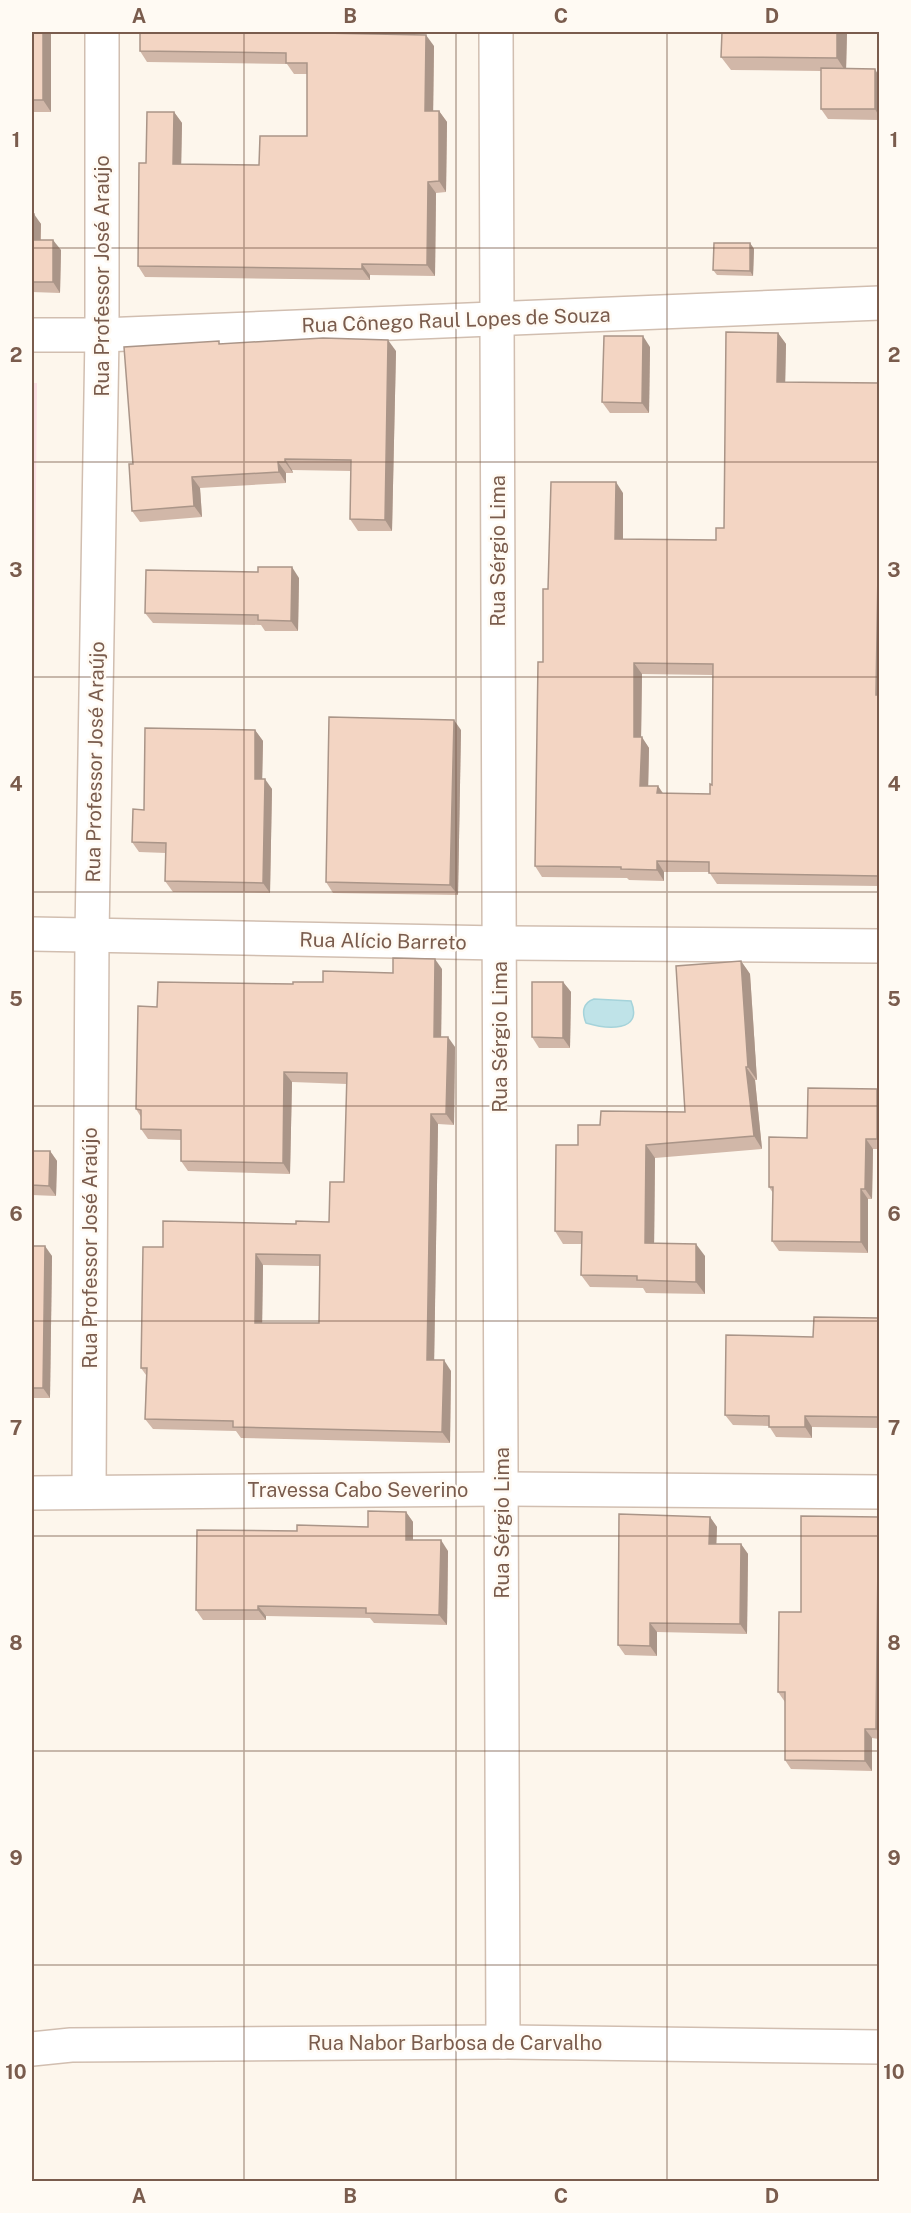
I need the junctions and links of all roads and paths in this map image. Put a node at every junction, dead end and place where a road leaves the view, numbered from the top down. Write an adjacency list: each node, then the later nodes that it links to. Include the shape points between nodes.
1 (102, 32): 6 (street, Rua Professor José Araújo)
2 (496, 32): 4 (street, Rua Sérgio Lima)
3 (879, 303): 4 (street, Rua Cônego Raul Lopes de Souza)
4 (498, 318): 6 (street, Rua Cônego Raul Lopes de Souza); 9 (street, Rua Sérgio Lima)
5 (32, 335): 6 (street, Rua Cônego Raul Lopes de Souza)
6 (102, 335): 8 (street, Rua Professor José Araújo)
7 (32, 934): 8 (street, Rua Alício Barreto)
8 (92, 935): 9 (street, Rua Alício Barreto); 12 (street, Rua Professor José Araújo)
9 (499, 943): 10 (street, Rua Alício Barreto); 11 (street, Rua Sérgio Lima)
10 (879, 946)
11 (502, 1489): 12 (street, Travessa Cabo Severino); 13 (street, Travessa Cabo Severino); 15 (street, Rua Sérgio Lima)
12 (89, 1492): 14 (street, Travessa Cabo Severino)
13 (879, 1492)
14 (32, 1493)
15 (503, 2042): 16 (street, Rua Nabor Barbosa de Carvalho); 17 (street, Rua Nabor Barbosa de Carvalho, via 70,2045)
16 (879, 2048)
17 (32, 2049)

